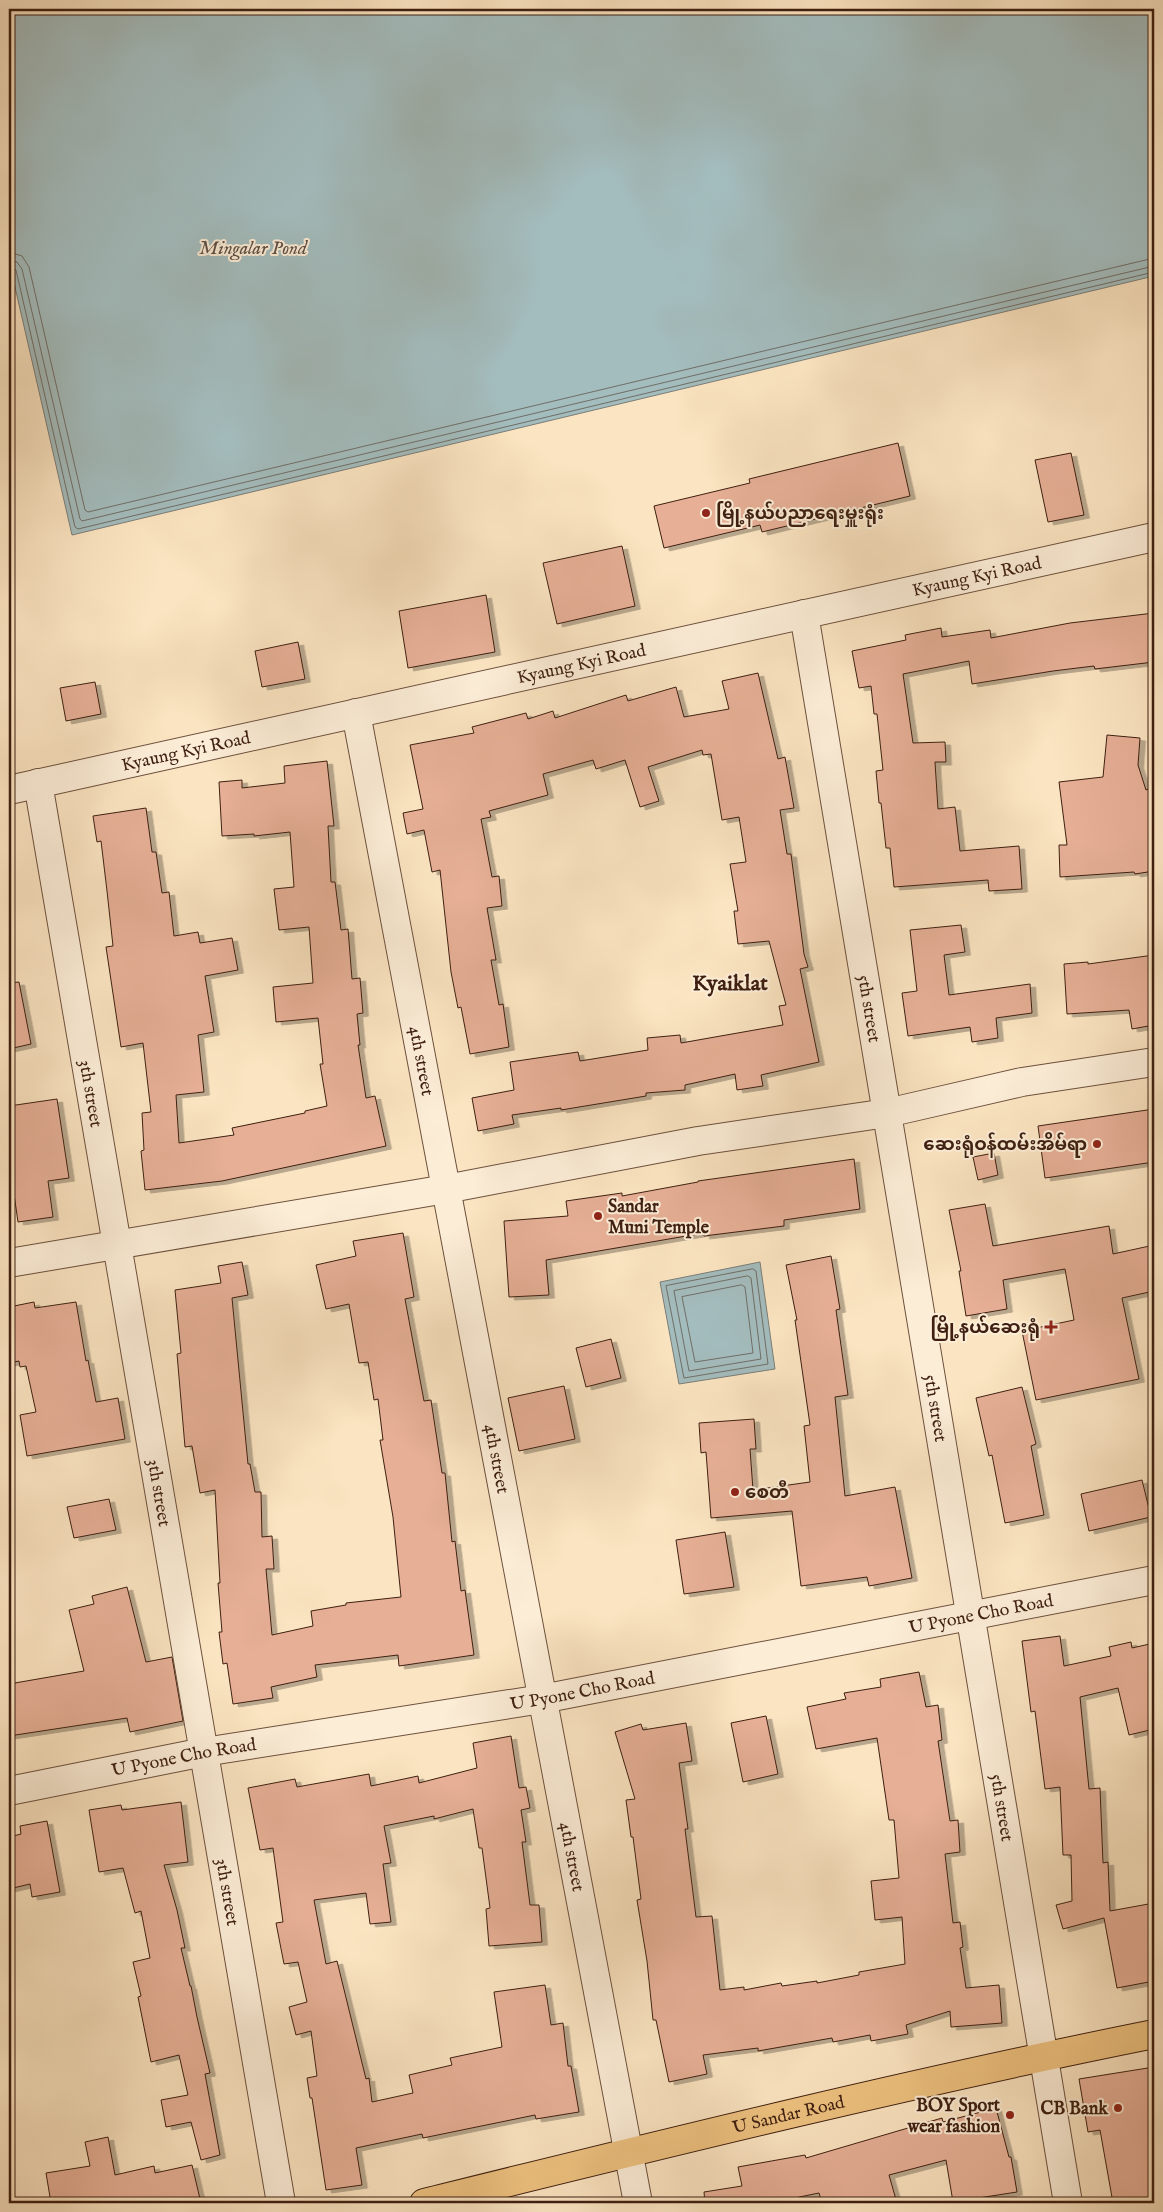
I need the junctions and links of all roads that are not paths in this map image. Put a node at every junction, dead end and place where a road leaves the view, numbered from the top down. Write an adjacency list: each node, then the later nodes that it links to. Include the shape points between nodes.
1 (1154, 537): 2 (street, Kyaung Kyi Road)
2 (804, 614): 3 (street, Kyaung Kyi Road); 7 (street, 5th street)
3 (356, 713): 4 (street, Kyaung Kyi Road); 8 (street, 4th street)
4 (38, 783): 5 (street, Kyaung Kyi Road); 9 (street, 3th street)
5 (9, 790)
6 (1154, 1062): 7 (street, via 1022,1082)
7 (887, 1113): 8 (street, via 698,1141); 12 (street, 5th street)
8 (446, 1189): 9 (street); 13 (street, 4th street)
9 (117, 1245): 10 (street); 14 (street, 3th street)
10 (9, 1263)
11 (1154, 1580): 12 (street, U Pyone Cho Road)
12 (971, 1614): 13 (street, U Pyone Cho Road); 17 (street, 5th street)
13 (542, 1699): 14 (street, U Pyone Cho Road); 18 (street, 4th street)
14 (204, 1752): 15 (street, U Pyone Cho Road); 19 (street, 3th street)
15 (9, 1791)
16 (1154, 2034): 17 (main road, U Sandar Road)
17 (1045, 2056): 18 (main road, U Sandar Road); 22 (street, 5th street)
18 (630, 2152): 20 (main road, U Sandar Road); 21 (street, 4th street)
19 (281, 2203)
20 (424, 2203)
21 (638, 2203)
22 (1068, 2203)

